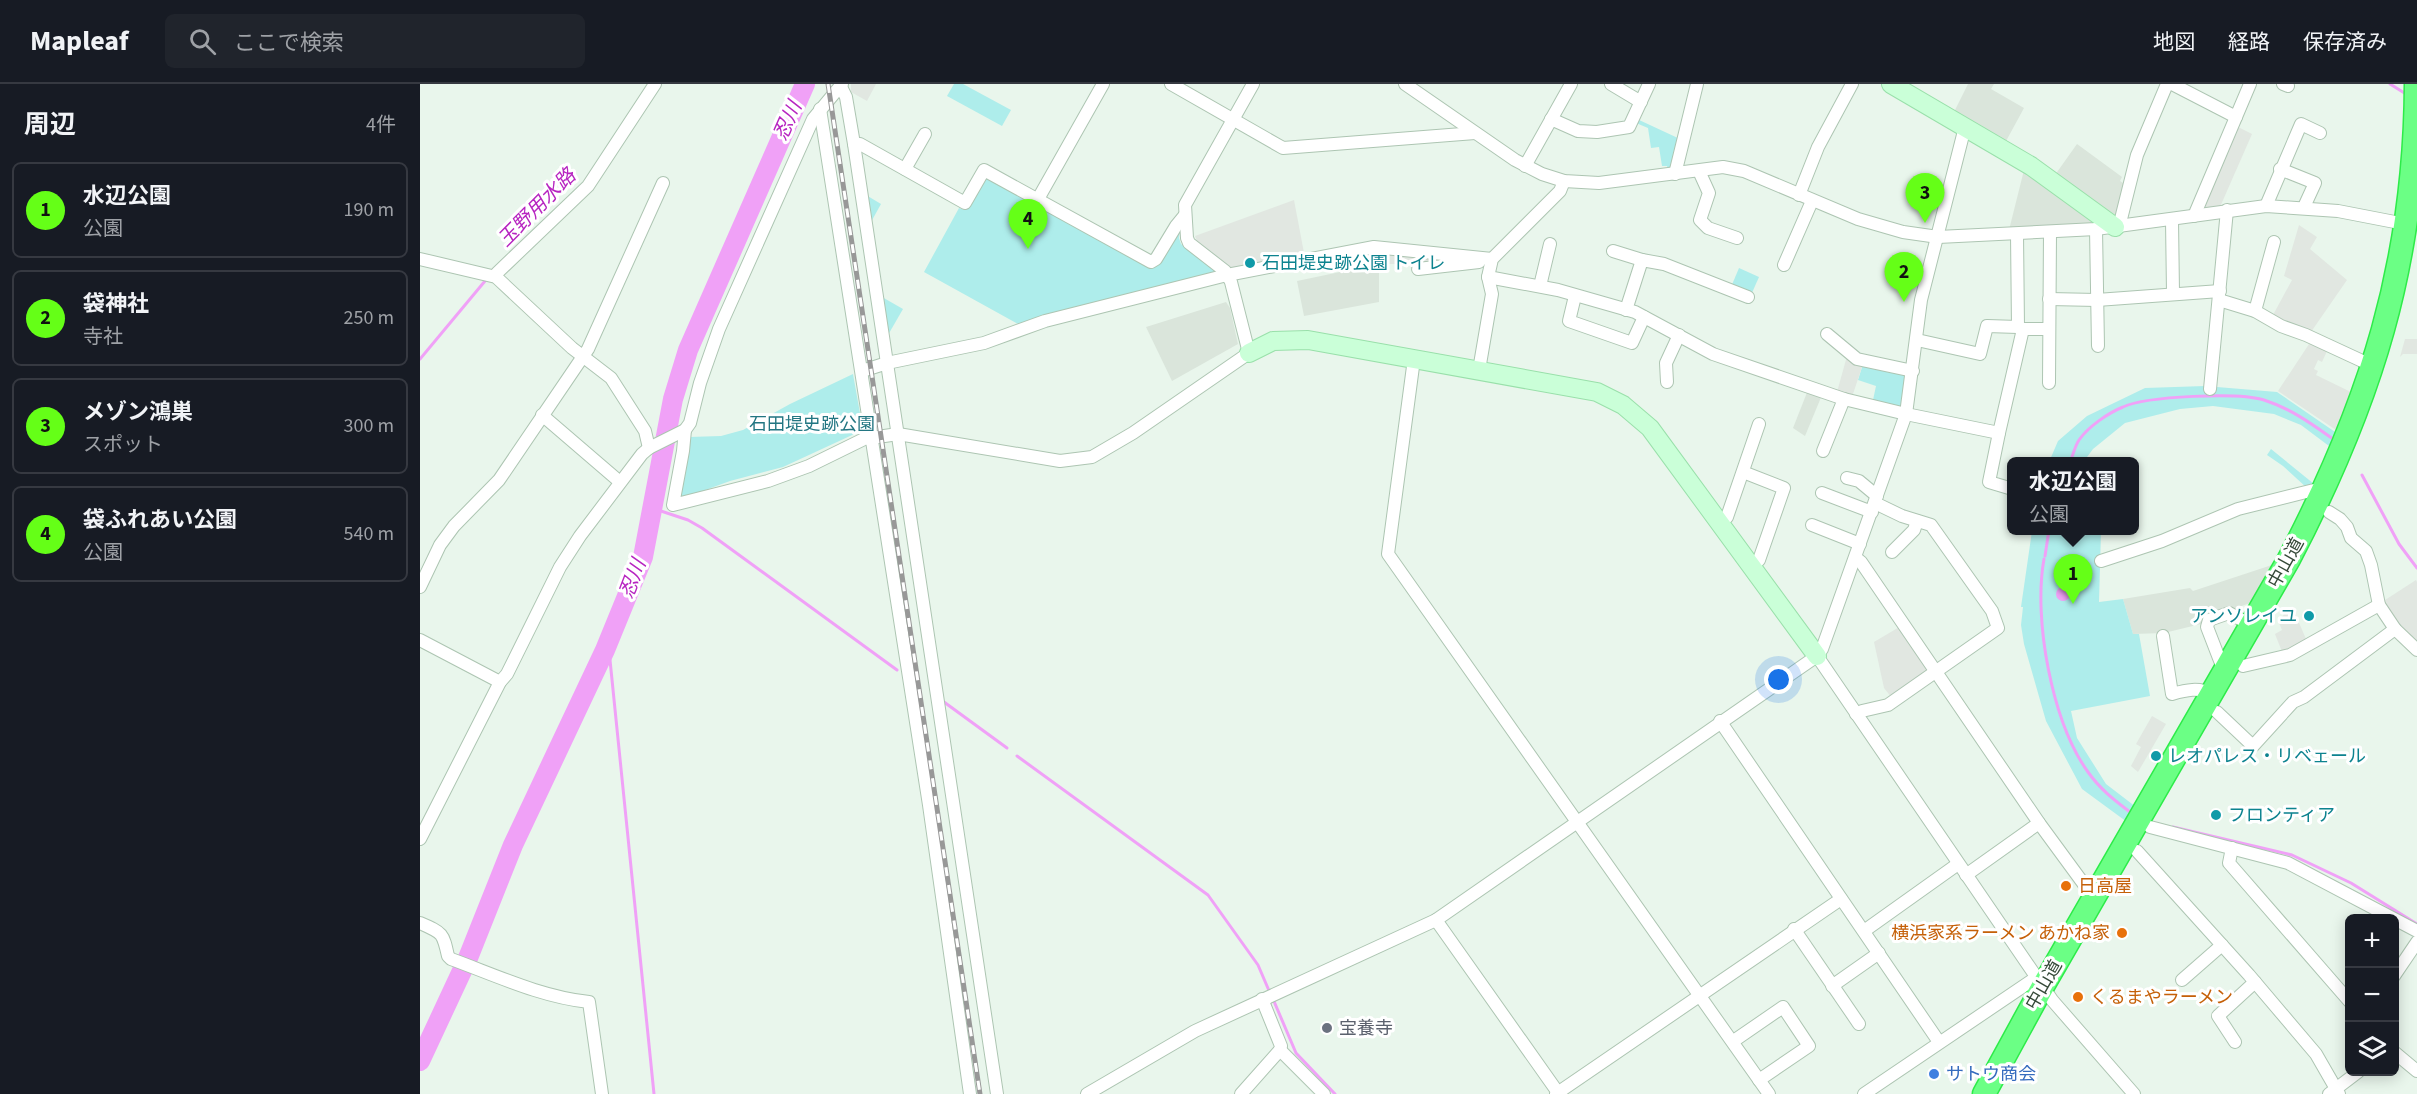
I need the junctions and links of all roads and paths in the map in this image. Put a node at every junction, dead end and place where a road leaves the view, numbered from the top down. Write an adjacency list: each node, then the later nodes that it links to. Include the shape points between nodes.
1 (654, 84): 60 (street, via 588,186)
2 (1103, 84): 35 (street)
3 (1171, 84): 20 (street)
4 (1253, 84): 20 (street)
5 (1405, 84): 23 (street)
6 (1571, 84): 21 (street)
7 (1611, 84): 17 (street)
8 (1649, 84): 17 (street)
9 (1697, 84): 31 (street)
10 (1852, 84): 34 (street, via 1818,147)
11 (1891, 84): 22 (street)
12 (2167, 84): 44 (street, via 2137,155)
13 (2172, 84): 19 (street)
14 (2250, 84): 19 (street)
15 (2416, 84): 43 (highway, 中山道)
16 (842, 85): 18 (street); 26 (street)
17 (1641, 102): 21 (street, via 1629,127 1578,131)
18 (820, 109): 84 (street); 93 (street, via 719,329 690,423)
19 (2236, 117): 41 (street)
20 (1234, 119): 23 (street, via 1283,148); 40 (street, via 1185,205)
21 (1551, 119): 27 (street)
22 (1965, 127): 44 (street, via 2031,166); 48 (street)
23 (1475, 133): 27 (street)
24 (2320, 133): 28 (street, via 2301,124)
25 (925, 134): 29 (street)
26 (854, 144): 29 (street); 81 (street)
27 (1525, 166): 32 (street)
28 (2280, 169): 37 (street); 38 (street, via 2315,183)
29 (905, 170): 35 (street, via 965,203 984,170)
30 (1699, 171): 31 (street); 34 (street, via 1723,167 1744,171); 49 (street, via 1709,193 1700,220 1708,228)
31 (1675, 174): 32 (street, via 1599,183)
32 (1564, 181): 55 (street, via 1560,191)
33 (663, 183): 79 (street)
34 (1799, 195): 36 (street)
35 (1038, 199): 40 (street, via 1151,262)
36 (1812, 201): 48 (street, via 1903,232); 57 (street)
37 (2266, 206): 38 (street); 39 (street)
38 (2304, 207): 43 (street)
39 (2227, 210): 41 (street); 65 (street)
40 (1185, 215): 59 (street, via 1189,243)
41 (2194, 216): 42 (street)
42 (2172, 220): 44 (street); 63 (street)
43 (2411, 224): 82 (highway, 中山道)
44 (2117, 227): 45 (street)
45 (2096, 229): 46 (street); 68 (street)
46 (2050, 233): 47 (street); 67 (street)
47 (2017, 234): 48 (street); 72 (street)
48 (1938, 237): 76 (street, via 1921,300)
49 (1737, 238)
50 (2274, 242): 70 (street)
51 (1550, 244): 62 (street)
52 (2417, 249): 104 (highway, 中山道, via 2376,399 2343,483)
53 (1613, 251): 56 (street)
54 (420, 259): 60 (street)
55 (1492, 260): 58 (street); 59 (street, via 1374,248); 61 (street)
56 (1642, 260): 66 (street, via 1664,264); 69 (street)
57 (1784, 265)
58 (1418, 269)
59 (1227, 275): 78 (street); 81 (street, via 1045,321 984,343)
60 (496, 278): 79 (street)
61 (1488, 278): 62 (street); 83 (street, via 1492,294)
62 (1540, 286): 64 (street)
63 (2173, 293): 65 (street); 68 (street)
64 (1575, 296): 69 (street); 71 (street, via 1569,321 1632,343)
65 (2219, 296): 70 (street); 88 (street)
66 (1748, 297)
67 (2049, 299): 68 (street); 73 (street)
68 (2097, 300): 77 (street)
69 (1626, 309): 71 (street)
70 (2255, 310): 82 (street, via 2281,326)
71 (1644, 317): 75 (street)
72 (2021, 328): 73 (street); 76 (street, via 1987,326 1980,354); 94 (street)
73 (2049, 329): 87 (street)
74 (1827, 334): 85 (street, via 1857,359)
75 (1679, 335): 86 (street, via 1666,363); 89 (street, via 1730,360)
76 (1917, 340): 85 (street)
77 (2098, 346)
78 (1249, 353): 80 (street, via 1273,341 1308,340); 95 (street, via 1092,458 1060,461)
79 (583, 356): 91 (street); 97 (street, via 615,383 645,431)
80 (1414, 359): 83 (street); 128 (street, via 1388,554)
81 (887, 363): 84 (street); 95 (street)
82 (2373, 366): 104 (highway, 中山道)
83 (1479, 370): 107 (street, via 1596,392 1623,405 1650,428)
84 (862, 371): 96 (street)
85 (1913, 371): 90 (street)
86 (1667, 382)
87 (2049, 382)
88 (2210, 389)
89 (1844, 399): 90 (street); 98 (street)
90 (1906, 414): 94 (street); 105 (street)
91 (542, 415): 101 (street); 114 (street, via 492,489 440,545)
92 (1759, 424): 99 (street)
93 (682, 431): 96 (street, via 683,451 673,505 768,481); 97 (street)
94 (1999, 433): 102 (street, via 1989,483)
95 (898, 434): 96 (street); 167 (street)
96 (872, 437): 166 (street)
97 (649, 448): 101 (street)
98 (1823, 451)
99 (1743, 472): 107 (street, via 1728,517); 113 (street, via 1784,488 1760,560)
100 (1847, 478): 105 (street, via 1859,482)
101 (620, 482): 124 (street, via 560,567)
102 (2007, 488)
103 (1822, 493): 105 (street)
104 (2326, 502): 112 (street, via 2314,490 2238,509); 115 (street, via 2366,551); 116 (highway, 中山道); 122 (highway, 中山道)
105 (1875, 503): 106 (street); 109 (street)
106 (1917, 521): 110 (street, via 1914,530); 123 (street, via 1931,525 1998,625)
107 (1720, 524): 113 (street)
108 (1812, 525): 109 (street)
109 (1860, 544): 111 (street)
110 (1892, 552)
111 (1856, 558): 121 (street); 123 (street)
112 (2102, 561)
113 (1752, 567): 121 (street)
114 (420, 587)
115 (2379, 605): 117 (street); 122 (street, via 2290,656)
116 (2251, 625): 122 (highway, 中山道); 122 (street, via 2229,613 2209,620 2207,627)
117 (2395, 629): 120 (street); 125 (street, via 2294,702 2253,746)
118 (2163, 636): 125 (street, via 2172,694 2204,690)
119 (420, 640): 124 (street)
120 (2417, 650)
121 (1817, 656): 126 (street); 127 (street)
122 (2233, 669): 125 (highway, 中山道)
123 (1936, 672): 126 (street, via 1888,705); 129 (street)
124 (500, 682): 131 (street)
125 (2214, 703): 130 (highway, 中山道); 136 (highway, 中山道)
126 (1856, 714): 134 (street)
127 (1720, 722): 128 (street); 137 (street)
128 (1576, 822): 138 (street); 151 (street)
129 (2039, 823): 135 (street); 136 (street)
130 (2150, 827): 132 (street); 133 (highway, 中山道)
131 (420, 839)
132 (2232, 848): 142 (street, via 2288,863); 152 (street, via 2229,863)
133 (2137, 851): 144 (street); 150 (highway, 中山道)
134 (1958, 864): 135 (street); 141 (street)
135 (1966, 875): 150 (street)
136 (2094, 898): 150 (highway, 中山道)
137 (1841, 899): 140 (street); 141 (street)
138 (1436, 920): 153 (street); 164 (street)
139 (420, 923): 165 (street, via 440,931 451,958 508,981 589,1002)
140 (1794, 929): 149 (street); 151 (street)
141 (1864, 931): 145 (street)
142 (2417, 931)
143 (2417, 942): 146 (street)
144 (2222, 945): 147 (street); 148 (street)
145 (1879, 953): 149 (street); 156 (street)
146 (2399, 969)
147 (2182, 980)
148 (2255, 982): 157 (street, via 2218,1016); 163 (street, via 2316,1054)
149 (1832, 986): 154 (street)
150 (2044, 988): 156 (street); 174 (highway, 中山道); 175 (highway, 中山道); 176 (street)
151 (1700, 994): 155 (street); 162 (street); 164 (street)
152 (2345, 997)
153 (1262, 999): 158 (street); 168 (street, via 1195,1031)
154 (1859, 1024)
155 (1735, 1040): 162 (street); 162 (street, via 1783,1007 1809,1046)
156 (1939, 1041): 173 (street)
157 (2235, 1042)
158 (1281, 1050): 169 (street); 170 (street)
159 (2399, 1056): 160 (street)
160 (2417, 1071)
161 (2353, 1076): 163 (street)
162 (1761, 1079): 171 (street); 172 (street)
163 (2335, 1092)
164 (1558, 1093)
165 (602, 1094)
166 (970, 1094)
167 (997, 1094)
168 (1087, 1094)
169 (1241, 1094)
170 (1324, 1094)
171 (1769, 1094)
172 (1774, 1094)
173 (1864, 1094)
174 (1984, 1094)
175 (2001, 1094)
176 (2134, 1094)

